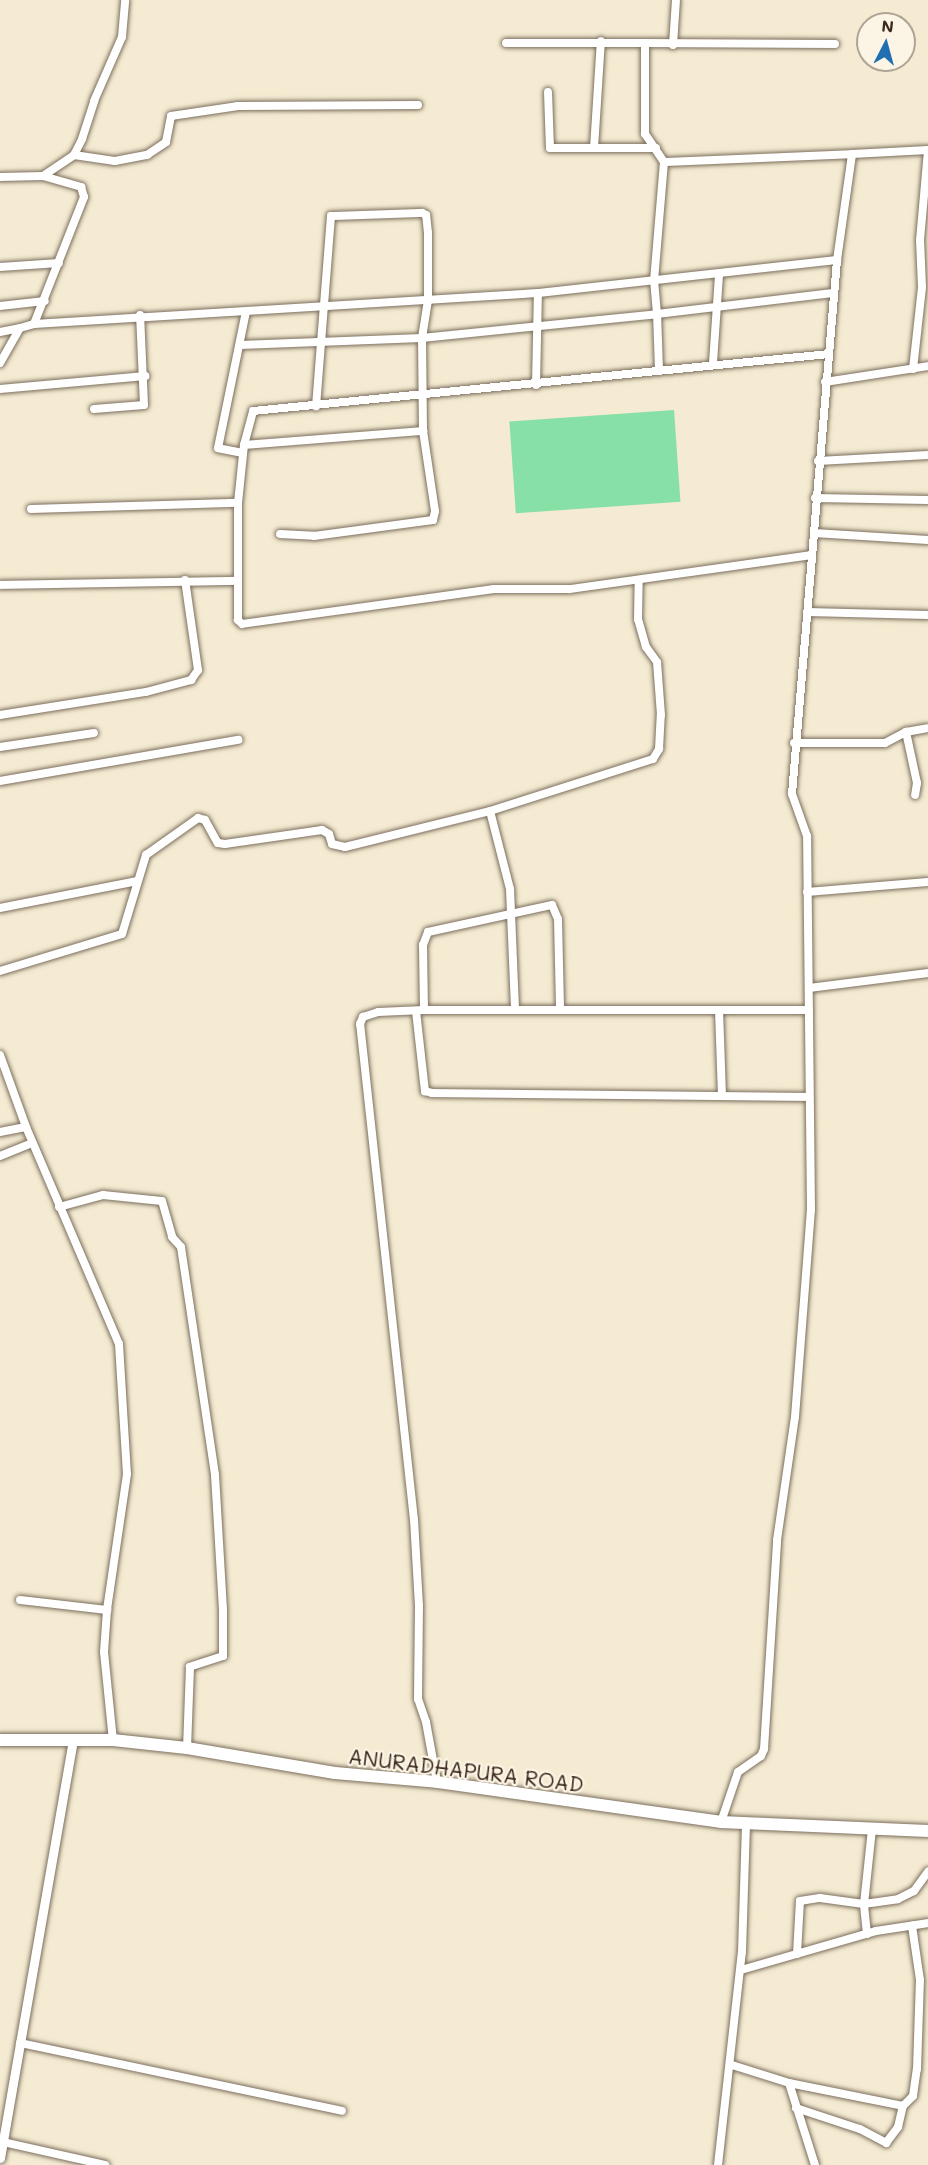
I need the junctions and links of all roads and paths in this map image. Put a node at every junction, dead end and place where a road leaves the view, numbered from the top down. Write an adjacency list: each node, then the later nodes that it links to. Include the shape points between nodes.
1 (125, 0): 14 (street, via 119,47)
2 (676, 0): 7 (street)
3 (601, 41): 4 (street); 5 (street); 10 (street)
4 (506, 43)
5 (645, 43): 7 (street); 11 (street, via 645,134)
6 (835, 44): 7 (street)
7 (673, 45)
8 (548, 93): 10 (street, via 548,146)
9 (418, 105): 14 (street, via 238,106 171,116 166,142 147,155 115,161)
10 (594, 148): 11 (street)
11 (656, 148): 15 (street)
12 (928, 150): 13 (street); 44 (street, via 920,240 922,286)
13 (852, 154): 15 (street); 18 (street)
14 (74, 155): 16 (street)
15 (664, 162): 22 (street)
16 (43, 176): 17 (street); 19 (street, via 81,187 84,196)
17 (0, 177)
18 (837, 260): 21 (street); 24 (street)
19 (59, 263): 20 (street); 25 (street)
20 (0, 267)
21 (719, 274): 22 (street); 29 (street)
22 (654, 282): 23 (street); 31 (street)
23 (538, 293): 26 (street); 34 (street)
24 (833, 293): 29 (street); 40 (street)
25 (45, 301): 27 (street); 33 (street)
26 (428, 301): 28 (street); 28 (street, via 426,215 333,214 325,263); 37 (street)
27 (0, 306)
28 (324, 307): 30 (street); 38 (street)
29 (717, 307): 31 (street); 42 (street)
30 (246, 312): 32 (street); 39 (street)
31 (657, 314): 34 (street); 45 (street)
32 (140, 315): 33 (street); 46 (street)
33 (34, 324): 35 (street)
34 (537, 327): 37 (street); 48 (street)
35 (20, 328): 36 (street); 41 (street)
36 (0, 332)
37 (422, 338): 38 (street); 50 (street)
38 (321, 344): 39 (street); 51 (street)
39 (240, 345): 54 (street, via 218,448)
40 (829, 354): 42 (street); 47 (street)
41 (0, 363)
42 (713, 363): 45 (street)
43 (928, 366): 44 (street)
44 (913, 369): 47 (street)
45 (659, 370): 48 (street)
46 (145, 376): 49 (street); 52 (street, via 144,405)
47 (825, 382): 56 (street)
48 (536, 385): 50 (street)
49 (0, 389)
50 (424, 396): 51 (street); 53 (street)
51 (316, 406): 54 (street, via 253,411)
52 (94, 409)
53 (423, 431): 54 (street); 62 (street, via 433,520 314,536)
54 (244, 449): 59 (street)
55 (928, 455): 56 (street)
56 (818, 461): 57 (street)
57 (815, 498): 58 (street); 61 (street)
58 (928, 500)
59 (238, 503): 60 (street); 67 (street)
60 (31, 509)
61 (814, 533): 63 (street); 64 (street)
62 (280, 534)
63 (928, 540)
64 (812, 555): 66 (street); 69 (street)
65 (185, 580): 67 (street); 68 (street); 71 (street, via 198,670 191,680 146,692)
66 (639, 580): 67 (street, via 569,589 494,589 242,624); 80 (street, via 638,620 646,647 657,662 661,715 657,755 644,764)
67 (238, 581)
68 (0, 585)
69 (807, 612): 70 (street); 76 (street)
70 (928, 615)
71 (0, 715)
72 (928, 728): 73 (street)
73 (906, 732): 76 (street, via 885,743); 79 (street, via 917,783)
74 (94, 733): 77 (street)
75 (238, 740): 78 (street)
76 (794, 743): 83 (street, via 792,794 806,825)
77 (0, 747)
78 (0, 781)
79 (915, 795)
80 (490, 811): 81 (street, via 345,847 332,844 329,834 322,830 218,843 205,820 198,818 146,855); 85 (street)
81 (137, 881): 84 (street); 86 (street, via 129,923 122,934)
82 (928, 882): 83 (street)
83 (807, 892): 88 (street)
84 (0, 908)
85 (513, 912): 89 (street); 90 (street, via 552,905 557,910); 93 (street, via 428,932 424,937)
86 (0, 971)
87 (928, 973): 88 (street)
88 (809, 988): 92 (street)
89 (515, 1008): 90 (street); 93 (street)
90 (560, 1008): 91 (street)
91 (719, 1010): 92 (street); 95 (street)
92 (809, 1010): 96 (street)
93 (420, 1011): 95 (street, via 425,1090 432,1093); 108 (street, via 378,1012 363,1017 360,1024 414,1520 419,1606 418,1699)
94 (0, 1055): 97 (street)
95 (722, 1096): 96 (street)
96 (808, 1097): 109 (street, via 811,1210 795,1417 777,1540 764,1749 761,1756 738,1772)
97 (26, 1127): 98 (street); 99 (street)
98 (0, 1131)
99 (33, 1143): 100 (street); 101 (street)
100 (0, 1156)
101 (59, 1207): 103 (street, via 88,1277 112,1320 119,1344 127,1474); 107 (street, via 103,1195 162,1201 172,1237 181,1247 215,1475 223,1609 223,1656 190,1667)
102 (21, 1600): 103 (street)
103 (106, 1610): 106 (street, via 104,1652)
104 (73, 1739): 105 (highway, ANURADHAPURA ROAD); 106 (highway, ANURADHAPURA ROAD); 120 (street)
105 (0, 1740)
106 (113, 1740): 107 (highway, ANURADHAPURA ROAD)
107 (187, 1748): 108 (highway, ANURADHAPURA ROAD, via 335,1773)
108 (437, 1782): 109 (highway, ANURADHAPURA ROAD)
109 (721, 1822): 110 (highway, ANURADHAPURA ROAD)
110 (746, 1824): 111 (highway, ANURADHAPURA ROAD); 119 (street)
111 (873, 1829): 112 (highway, ANURADHAPURA ROAD); 114 (street)
112 (928, 1831)
113 (928, 1872): 114 (street, via 914,1891 898,1899)
114 (864, 1904): 117 (street); 118 (street, via 820,1898 800,1901)
115 (928, 1923): 116 (street)
116 (912, 1926): 117 (street); 123 (street, via 920,1980 920,2023 913,2096)
117 (867, 1934): 118 (street)
118 (797, 1954): 119 (street)
119 (741, 1970): 121 (street)
120 (20, 2043): 125 (street); 126 (street)
121 (732, 2065): 122 (street); 129 (street)
122 (789, 2083): 123 (street); 124 (street)
123 (903, 2106): 124 (street, via 898,2127 886,2143 860,2129)
124 (796, 2108): 130 (street)
125 (342, 2111)
126 (3, 2142): 127 (street); 128 (street)
127 (0, 2158)
128 (105, 2165)
129 (718, 2165)
130 (815, 2165)

